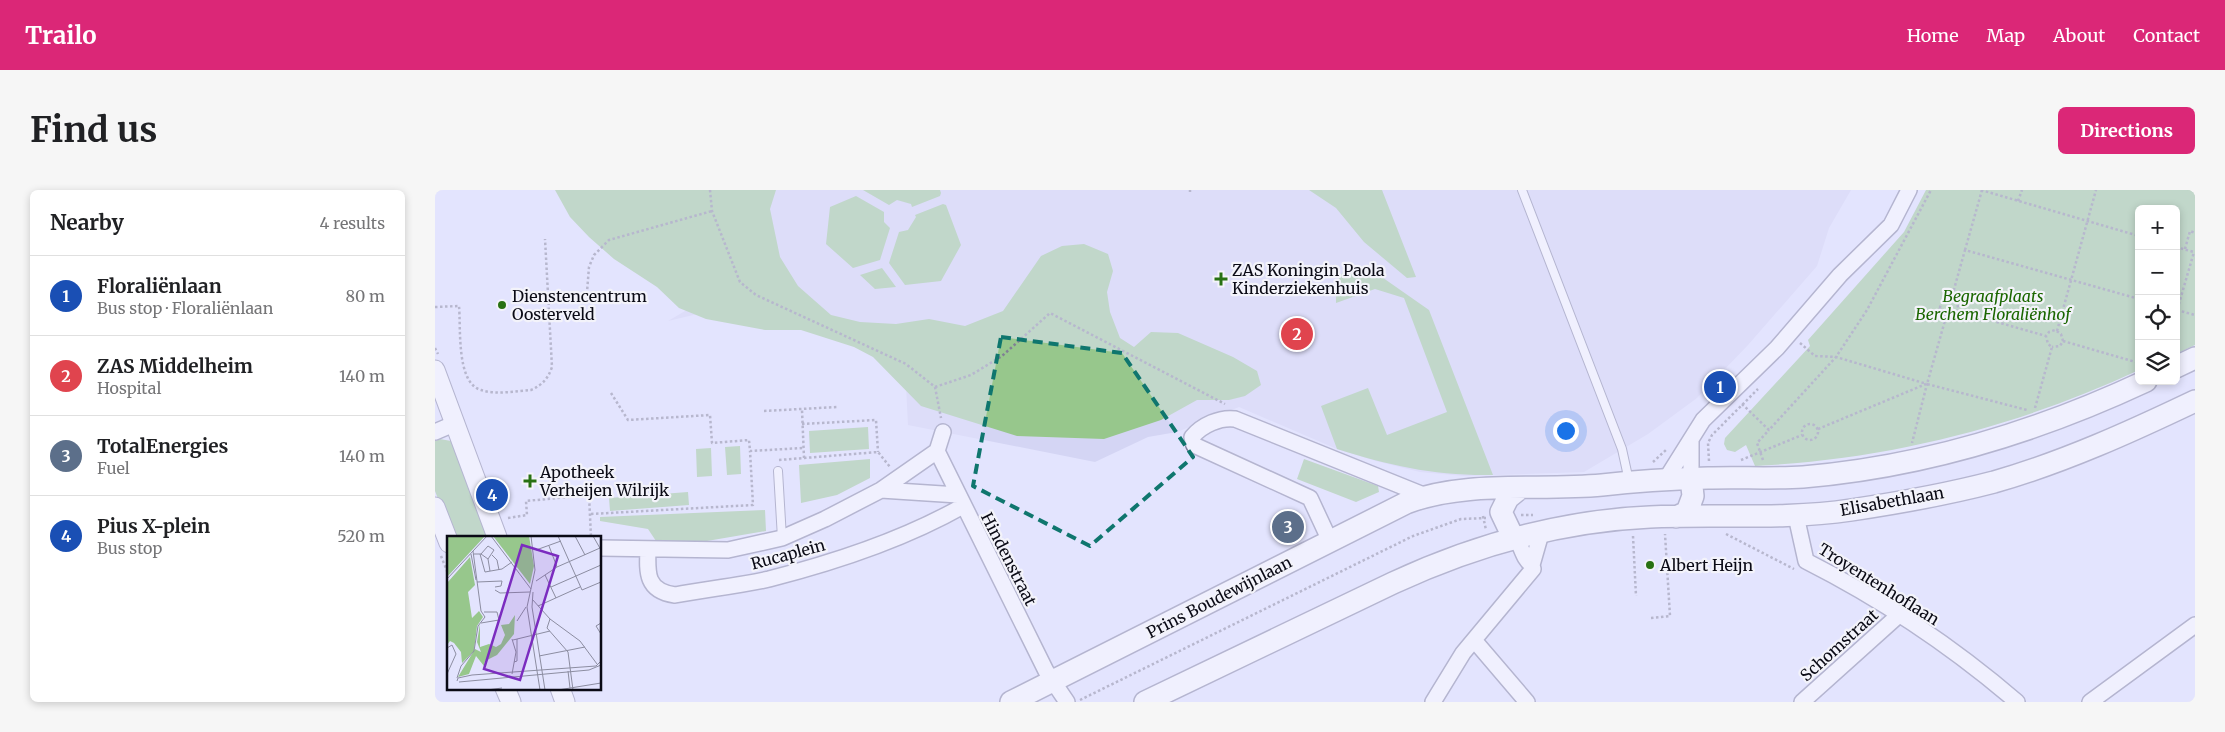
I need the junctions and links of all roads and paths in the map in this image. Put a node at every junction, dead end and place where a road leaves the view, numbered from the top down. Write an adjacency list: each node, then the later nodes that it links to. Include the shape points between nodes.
1 (710, 190): 9 (path)
2 (1522, 190): 74 (lane, via 1622,449)
3 (1909, 190): 29 (street, via 1891,225 1840,275)
4 (1931, 190): 33 (path, via 1867,310)
5 (1982, 190): 8 (path); 16 (path)
6 (2021, 190): 8 (path)
7 (2096, 190): 10 (path)
8 (2018, 201): 10 (path)
9 (712, 212): 22 (path, via 609,240 594,255 589,266 587,292 582,298); 41 (path, via 740,282 749,291 906,364)
10 (2087, 221): 12 (path); 18 (path)
11 (2195, 233): 15 (path, via 2190,231)
12 (2135, 235)
13 (545, 239): 22 (path)
14 (2180, 248): 15 (path)
15 (2185, 249): 17 (path)
16 (1965, 250): 18 (path); 20 (path)
17 (2194, 252): 21 (path)
18 (2071, 280): 19 (path); 28 (path)
19 (2135, 298)
20 (1951, 300): 24 (path, via 1957,305); 27 (path, via 1946,300 1941,306)
21 (2180, 301)
22 (548, 302): 23 (path, via 552,367 544,382 531,390 486,392 472,386 464,373 459,306)
23 (435, 307)
24 (1957, 311): 27 (path); 30 (path)
25 (2180, 312): 26 (path)
26 (2195, 315)
27 (1946, 317): 38 (path)
28 (2057, 331): 30 (path); 31 (path)
29 (1790, 333): 33 (path, via 1815,356); 60 (street, via 1703,420)
30 (2046, 336): 32 (path)
31 (2063, 341): 32 (path, via 2060,346); 35 (path)
32 (2052, 347): 50 (path)
33 (1836, 357): 38 (path); 56 (path)
34 (2195, 358): 36 (main road)
35 (2135, 362)
36 (2180, 365)
37 (435, 370): 42 (street)
38 (1927, 384): 50 (path); 55 (path); 61 (path, via 1911,445)
39 (2137, 385): 71 (main road, via 2030,429 1928,459 1803,476)
40 (1761, 386): 45 (path)
41 (935, 387): 52 (path, via 971,375 1002,356 1050,313 1230,406); 58 (path)
42 (439, 392): 53 (street)
43 (611, 392): 63 (path, via 628,420 710,415 712,443 749,440)
44 (2195, 401): 82 (main road, Elisabethlaan, via 2095,446 1993,482 1850,510)
45 (1742, 404): 56 (path); 71 (path, via 1708,442 1709,466)
46 (837, 407): 48 (path)
47 (2042, 408): 50 (path)
48 (802, 410): 49 (path); 54 (path)
49 (764, 411)
50 (2034, 412): 51 (path)
51 (2025, 414)
52 (1235, 419): 77 (street); 93 (street, via 1225,417 1197,431 1192,437 1194,445 1309,498)
53 (456, 423): 57 (street); 88 (street)
54 (802, 424): 62 (path); 65 (path, via 876,420)
55 (1818, 429): 59 (path, via 1813,440); 59 (path, via 1814,425 1806,425 1802,429)
56 (1769, 430): 66 (path, via 1757,443)
57 (435, 432)
58 (943, 432): 64 (street)
59 (1803, 435): 66 (path)
60 (1691, 437): 71 (street); 73 (street)
61 (1920, 443)
62 (803, 448): 63 (path); 67 (path)
63 (750, 451): 80 (path, via 753,505)
64 (937, 451): 72 (street, Rucaplein); 78 (street, Hindenstraat)
65 (878, 452): 67 (path); 72 (path)
66 (1761, 452): 68 (path); 69 (path)
67 (803, 458): 70 (path, via 777,460)
68 (1737, 462)
69 (1765, 464)
70 (778, 471): 91 (lane)
71 (1691, 473): 73 (main road); 84 (main road, via 1693,496 1687,512)
72 (898, 478): 76 (street, Rucaplein)
73 (1666, 479): 74 (main road, Prins Boudewijnlaan)
74 (1629, 481): 75 (main road, Prins Boudewijnlaan)
75 (1519, 489): 77 (main road, Prins Boudewijnlaan); 92 (main road, via 1508,498 1501,512)
76 (881, 490): 78 (street); 91 (street, Rucaplein, via 825,520)
77 (1426, 496): 93 (main road, Prins Boudewijnlaan)
78 (960, 500): 95 (street, Rucaplein, via 903,535 846,556 768,579 675,595 656,589 650,580); 103 (street, Hindenstraat)
79 (435, 508): 90 (street)
80 (591, 514): 81 (path, via 589,495 526,500 527,514); 89 (path)
81 (514, 515)
82 (1796, 516): 84 (main road, Elisabethlaan); 99 (street, Troyentenhoflaan, via 1806,561)
83 (1461, 519): 110 (path, via 1413,536)
84 (1670, 522): 85 (main road, Elisabethlaan, via 1607,520); 100 (path, via 1670,616)
85 (1544, 530): 92 (main road); 97 (street)
86 (1633, 530): 98 (path)
87 (1720, 530): 96 (path, via 1797,571)
88 (497, 536)
89 (591, 536)
90 (447, 538)
91 (781, 538): 95 (street, Rucaplein, via 728,550)
92 (1516, 538): 97 (street, via 1526,562); 111 (main road, via 1430,566)
93 (1330, 541): 103 (main road, Prins Boudewijnlaan)
94 (601, 548): 95 (street, Rucaplein)
95 (648, 549)
96 (1795, 563)
97 (1532, 565): 102 (street, via 1533,569)
98 (1636, 596)
99 (1900, 614): 114 (street, Schomstraat); 115 (street, Troyentenhoflaan)
100 (1651, 618)
101 (2195, 625): 116 (street)
102 (1474, 640): 112 (street); 113 (street)
103 (1054, 681): 108 (main road, Prins Boudewijnlaan); 109 (street, Hindenstraat)
104 (506, 690): 106 (street)
105 (561, 690): 107 (street)
106 (511, 702)
107 (565, 702)
108 (1011, 702)
109 (1067, 702)
110 (1076, 702)
111 (1145, 702)
112 (1433, 702)
113 (1527, 702)
114 (1802, 702)
115 (2017, 702)
116 (2090, 702)

